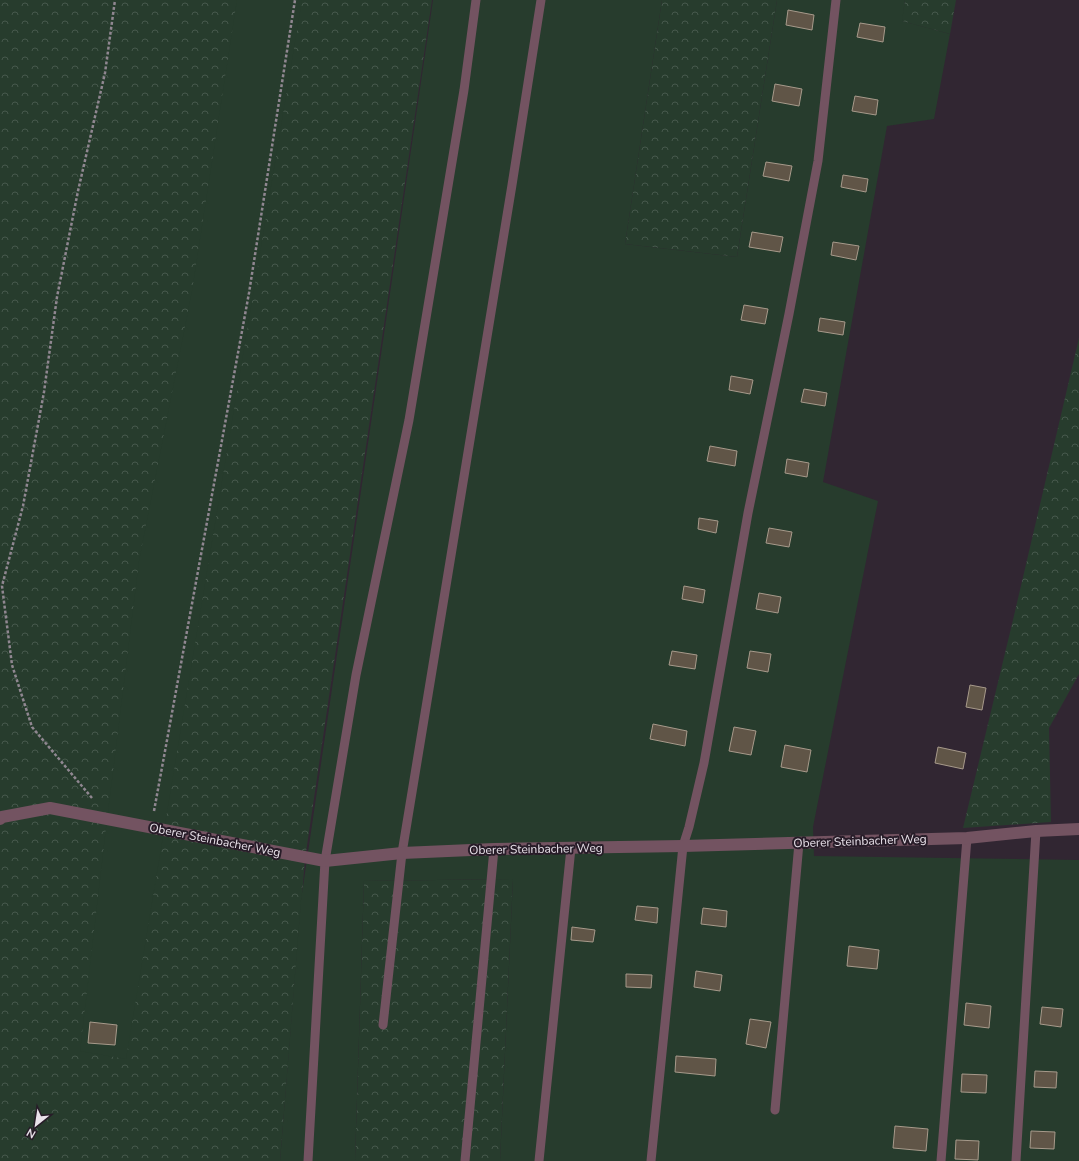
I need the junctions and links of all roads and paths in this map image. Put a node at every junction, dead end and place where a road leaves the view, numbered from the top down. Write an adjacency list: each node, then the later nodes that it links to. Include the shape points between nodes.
1 (115, 0): 6 (path, via 105,72 57,297 44,392 22,506 2,586 12,665 32,727)
2 (295, 0): 8 (path, via 249,293)
3 (476, 0): 17 (lane, via 464,90 409,420 356,675)
4 (541, 0): 16 (lane)
5 (836, 0): 13 (lane, via 818,161 790,314 748,513 704,763)
6 (92, 798)
7 (0, 819): 8 (street, Oberer Steinbacher Weg, via 50,808)
8 (151, 828): 17 (street, Oberer Steinbacher Weg)
9 (1079, 829): 10 (street, Oberer Steinbacher Weg)
10 (1036, 831): 11 (street, Oberer Steinbacher Weg); 25 (lane)
11 (967, 838): 12 (street, Oberer Steinbacher Weg); 24 (lane)
12 (800, 843): 13 (street, Oberer Steinbacher Weg); 19 (lane)
13 (683, 846): 14 (street, Oberer Steinbacher Weg); 23 (lane)
14 (571, 848): 15 (street, Oberer Steinbacher Weg); 22 (lane)
15 (494, 849): 16 (street, Oberer Steinbacher Weg); 21 (lane)
16 (402, 853): 17 (street, Oberer Steinbacher Weg); 18 (lane)
17 (325, 861): 20 (lane)
18 (383, 1025)
19 (774, 1110)
20 (308, 1161)
21 (465, 1161)
22 (540, 1161)
23 (651, 1161)
24 (941, 1161)
25 (1016, 1161)

